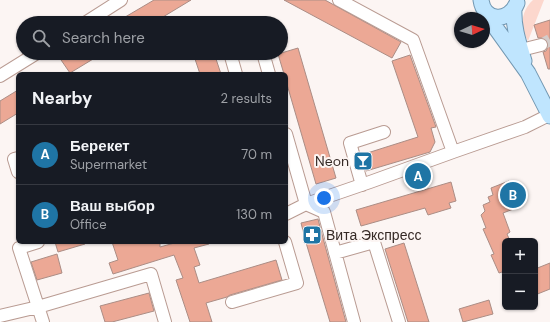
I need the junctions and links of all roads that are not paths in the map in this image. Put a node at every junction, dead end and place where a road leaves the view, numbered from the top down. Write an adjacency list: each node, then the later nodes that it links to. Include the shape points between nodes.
1 (121, 0): 6 (street)
2 (339, 0): 19 (street, via 413,40)
3 (472, 0): 5 (street)
4 (517, 3): 5 (main road, via 511,13 502,17 492,16); 8 (main road, via 514,17)
5 (484, 8): 14 (main road)
6 (96, 16)
7 (540, 45): 8 (street)
8 (521, 50): 14 (main road)
9 (26, 60): 15 (street)
10 (232, 60): 12 (street)
11 (265, 60): 13 (street)
12 (235, 72)
13 (268, 72)
14 (528, 73): 16 (main road)
15 (0, 76)
16 (550, 116): 19 (street)
17 (384, 132): 20 (street, via 350,143)
18 (288, 141): 21 (street)
19 (453, 152): 20 (street)
20 (362, 185): 21 (street)
21 (306, 204): 22 (street); 25 (street, via 324,212)
22 (288, 213)
23 (32, 244): 27 (street, via 19,248)
24 (286, 244): 26 (street, via 297,283)
25 (335, 253): 31 (street); 32 (street, via 374,242)
26 (232, 302)
27 (38, 307): 28 (street); 29 (street); 30 (street, via 151,274)
28 (0, 316)
29 (43, 322)
30 (165, 322)
31 (354, 322)
32 (399, 322)

